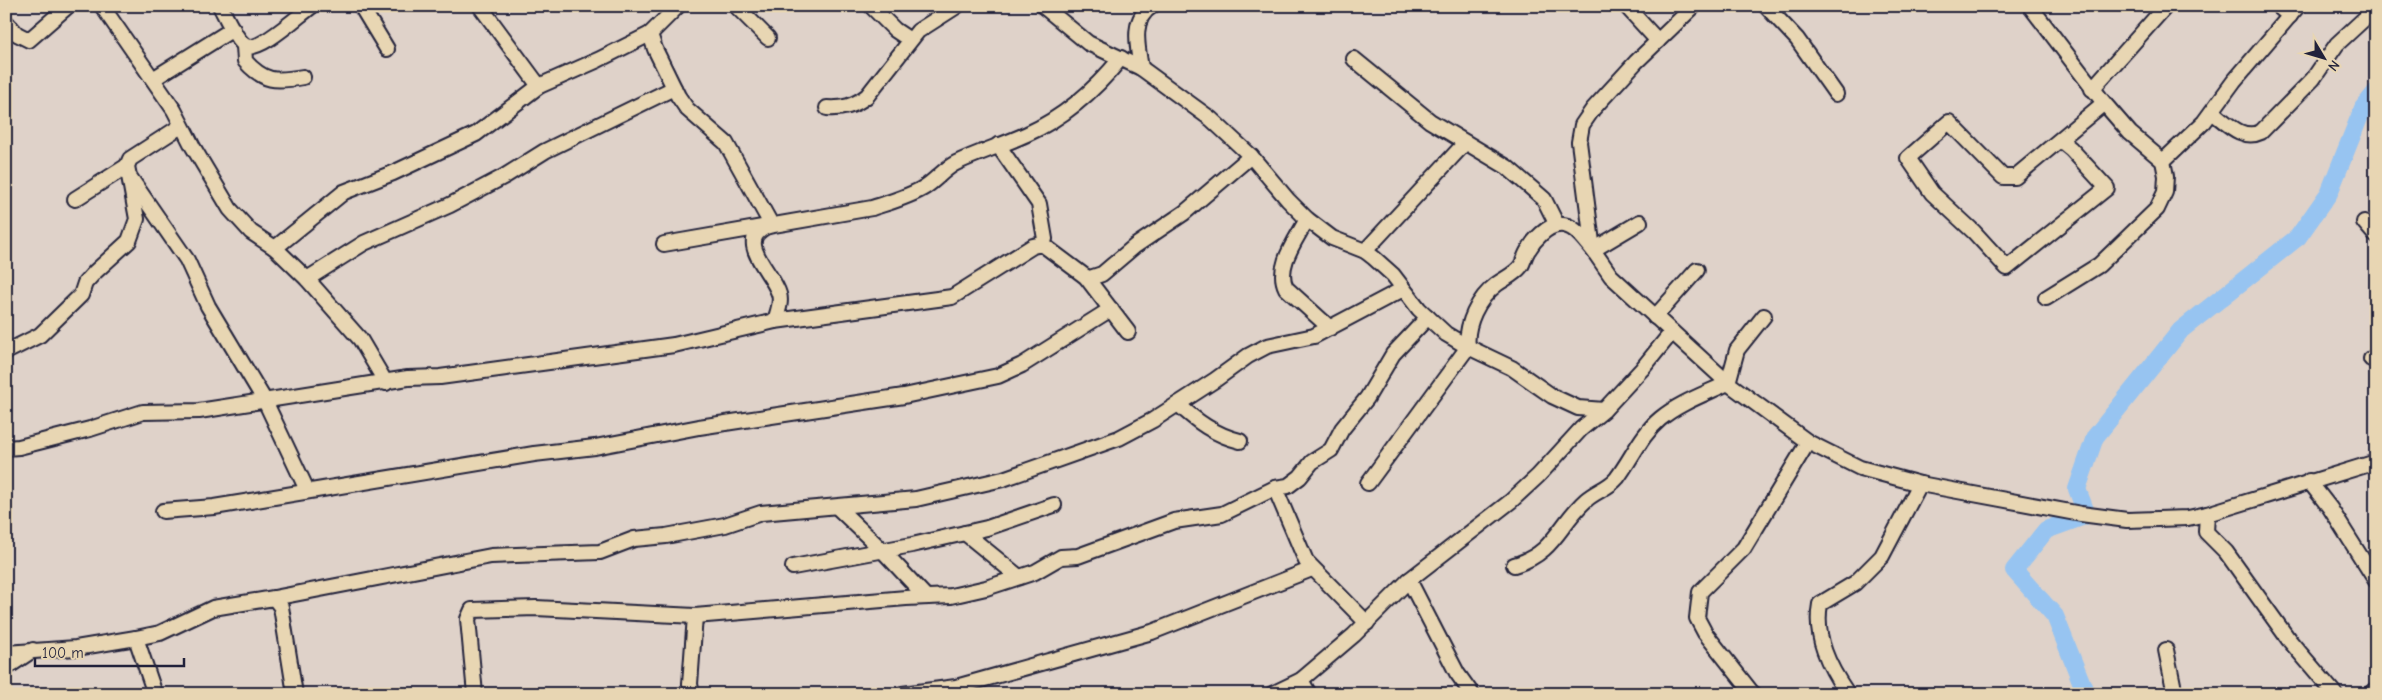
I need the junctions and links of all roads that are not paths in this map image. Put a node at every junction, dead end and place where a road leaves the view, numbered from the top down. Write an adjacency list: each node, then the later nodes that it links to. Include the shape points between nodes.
1 (68, 6): 21 (street, via 29,40)
2 (102, 6): 33 (street)
3 (220, 6): 22 (street)
4 (312, 6): 27 (street, via 267,40 252,47)
5 (361, 6): 28 (street)
6 (480, 6): 34 (street)
7 (678, 6): 23 (street)
8 (736, 6): 24 (street)
9 (870, 6): 25 (street)
10 (957, 6): 25 (street, via 926,25)
11 (1043, 6): 29 (street, via 1088,43)
12 (1152, 6): 31 (street, via 1137,26)
13 (1626, 6): 26 (street)
14 (1694, 6): 26 (street)
15 (1766, 6): 37 (street, via 1798,38)
16 (2166, 6): 36 (street)
17 (2278, 6): 20 (street)
18 (2376, 8): 40 (street, via 2338,44 2313,79 2261,132 2253,136 2243,135)
19 (2037, 9): 36 (street)
20 (2294, 11): 40 (street)
21 (6, 22)
22 (233, 29): 27 (street); 33 (street)
23 (650, 34): 34 (street); 35 (street)
24 (768, 38)
25 (910, 40): 39 (street, via 866,96 842,109)
26 (1658, 41): 58 (street, via 1607,93 1582,125 1579,142)
27 (244, 46): 32 (street, via 245,61 262,77 287,80)
28 (387, 49)
29 (1121, 58): 31 (street); 44 (street, via 1099,85 1067,112 1028,134)
30 (1354, 58): 43 (street, via 1430,121)
31 (1141, 68): 45 (street, via 1211,119)
32 (302, 77)
33 (153, 78): 41 (street)
34 (539, 86): 57 (street, via 476,134 344,192)
35 (674, 88): 52 (street, via 687,109 734,153); 62 (street, via 545,151 450,204 364,243)
36 (2092, 89): 38 (street)
37 (1836, 94)
38 (2104, 103): 42 (street); 46 (street, via 2130,133)
39 (827, 108)
40 (2212, 112): 46 (street)
41 (181, 126): 47 (street, via 130,159); 57 (street, via 230,209 250,232)
42 (2065, 136): 42 (street, via 2071,149 2107,188 2006,268 1974,232 1932,193 1908,158 1949,122 2003,177 2015,177)
43 (1465, 143): 53 (street, via 1507,167 1544,199); 59 (street)
44 (998, 145): 52 (street, via 953,165 925,187 904,198 872,208); 55 (street, via 1039,204)
45 (1251, 156): 49 (street); 61 (street, via 1184,213 1135,246 1102,274)
46 (2163, 161): 64 (street, via 2165,192 2157,210 2099,265)
47 (128, 171): 48 (street); 74 (street, via 137,220 129,241 95,272 81,295 40,335); 77 (street, via 187,260 208,306)
48 (75, 199)
49 (1307, 220): 59 (street, via 1332,238); 70 (street, via 1282,270 1282,280 1286,288)
50 (1640, 222): 58 (street)
51 (2364, 222): 54 (street)
52 (771, 224): 56 (street); 69 (street, via 754,236 753,247 779,295)
53 (1557, 225): 58 (street, via 1574,229); 73 (street, via 1535,240 1517,270 1495,285 1478,307 1466,334)
54 (2376, 236)
55 (1045, 239)
56 (664, 244)
57 (275, 248): 62 (street)
58 (1593, 250): 67 (street, via 1611,276)
59 (1365, 251): 63 (street, via 1393,275)
60 (1698, 270): 67 (street)
61 (1086, 276): 65 (street); 69 (street, via 1042,244 1033,246 952,297)
62 (307, 279): 75 (street, via 360,339)
63 (1403, 289): 68 (street); 70 (street)
64 (2046, 298)
65 (1111, 309): 71 (street); 88 (street, via 1022,365 998,376 904,396 699,427 595,447)
66 (1764, 316): 76 (street, via 1737,350)
67 (1655, 317): 72 (street)
68 (1428, 318): 73 (street); 87 (street, via 1394,354 1331,450 1312,462 1288,486)
69 (775, 321): 75 (street, via 674,345)
70 (1330, 328): 78 (street, via 1314,336 1267,346 1239,361)
71 (1128, 332)
72 (1672, 332): 76 (street); 79 (street)
73 (1468, 347): 79 (street, via 1500,361 1552,396 1578,408); 85 (street)
74 (6, 352)
75 (386, 383): 77 (street)
76 (1728, 383): 81 (street); 95 (street, via 1661,418 1641,440 1616,480 1587,499 1551,544 1533,558)
77 (265, 401): 82 (street, via 199,412 143,412 90,429); 88 (street)
78 (1178, 404): 80 (street, via 1195,420 1219,435); 90 (street, via 1119,438 1003,479 916,499)
79 (1604, 410): 99 (street, via 1581,429 1511,501)
80 (1240, 441)
81 (1808, 442): 86 (street, via 1860,468); 121 (street, via 1744,548 1700,592 1697,618)
82 (6, 448)
83 (2376, 462): 84 (street)
84 (2309, 481): 92 (street); 100 (street)
85 (1368, 483)
86 (1920, 484): 92 (street, via 2097,517 2127,520 2188,518); 112 (street, via 1876,564 1855,583 1820,604 1818,628 1821,642 1832,670)
87 (1275, 488): 97 (street); 98 (street, via 1222,514 1174,521 1078,556 1061,558)
88 (307, 490): 91 (street, via 214,507)
89 (1054, 505): 93 (street)
90 (836, 507): 94 (street); 102 (street, via 761,513 725,525 634,539 600,552 491,556)
91 (163, 511)
92 (2207, 514): 123 (street, via 2206,532 2226,552 2289,640)
93 (965, 533): 94 (street); 98 (street)
94 (883, 551): 96 (street); 101 (street)
95 (1514, 565)
96 (793, 567)
97 (1312, 569): 104 (street); 117 (street, via 1152,632 956,687)
98 (1019, 577): 101 (street, via 950,596)
99 (1409, 580): 104 (street); 120 (street, via 1457,673)
100 (2376, 581)
101 (926, 597): 103 (street)
102 (274, 598): 105 (street, via 213,608 160,632); 114 (street, via 281,606)
103 (695, 616): 115 (street, via 536,608 472,610 468,619); 116 (street)
104 (1366, 623): 110 (street)
105 (136, 638): 106 (street, via 76,648); 113 (street)
106 (33, 650): 108 (street); 109 (street)
107 (2166, 650): 122 (street)
108 (6, 653)
109 (6, 668)
110 (1301, 680): 118 (street); 119 (street)
111 (2376, 689): 124 (street)
112 (1847, 693)
113 (155, 694)
114 (295, 694)
115 (475, 694)
116 (692, 694)
117 (902, 694)
118 (1272, 694)
119 (1309, 694)
120 (1472, 694)
121 (1753, 694)
122 (2175, 694)
123 (2335, 694)
124 (2370, 694)

